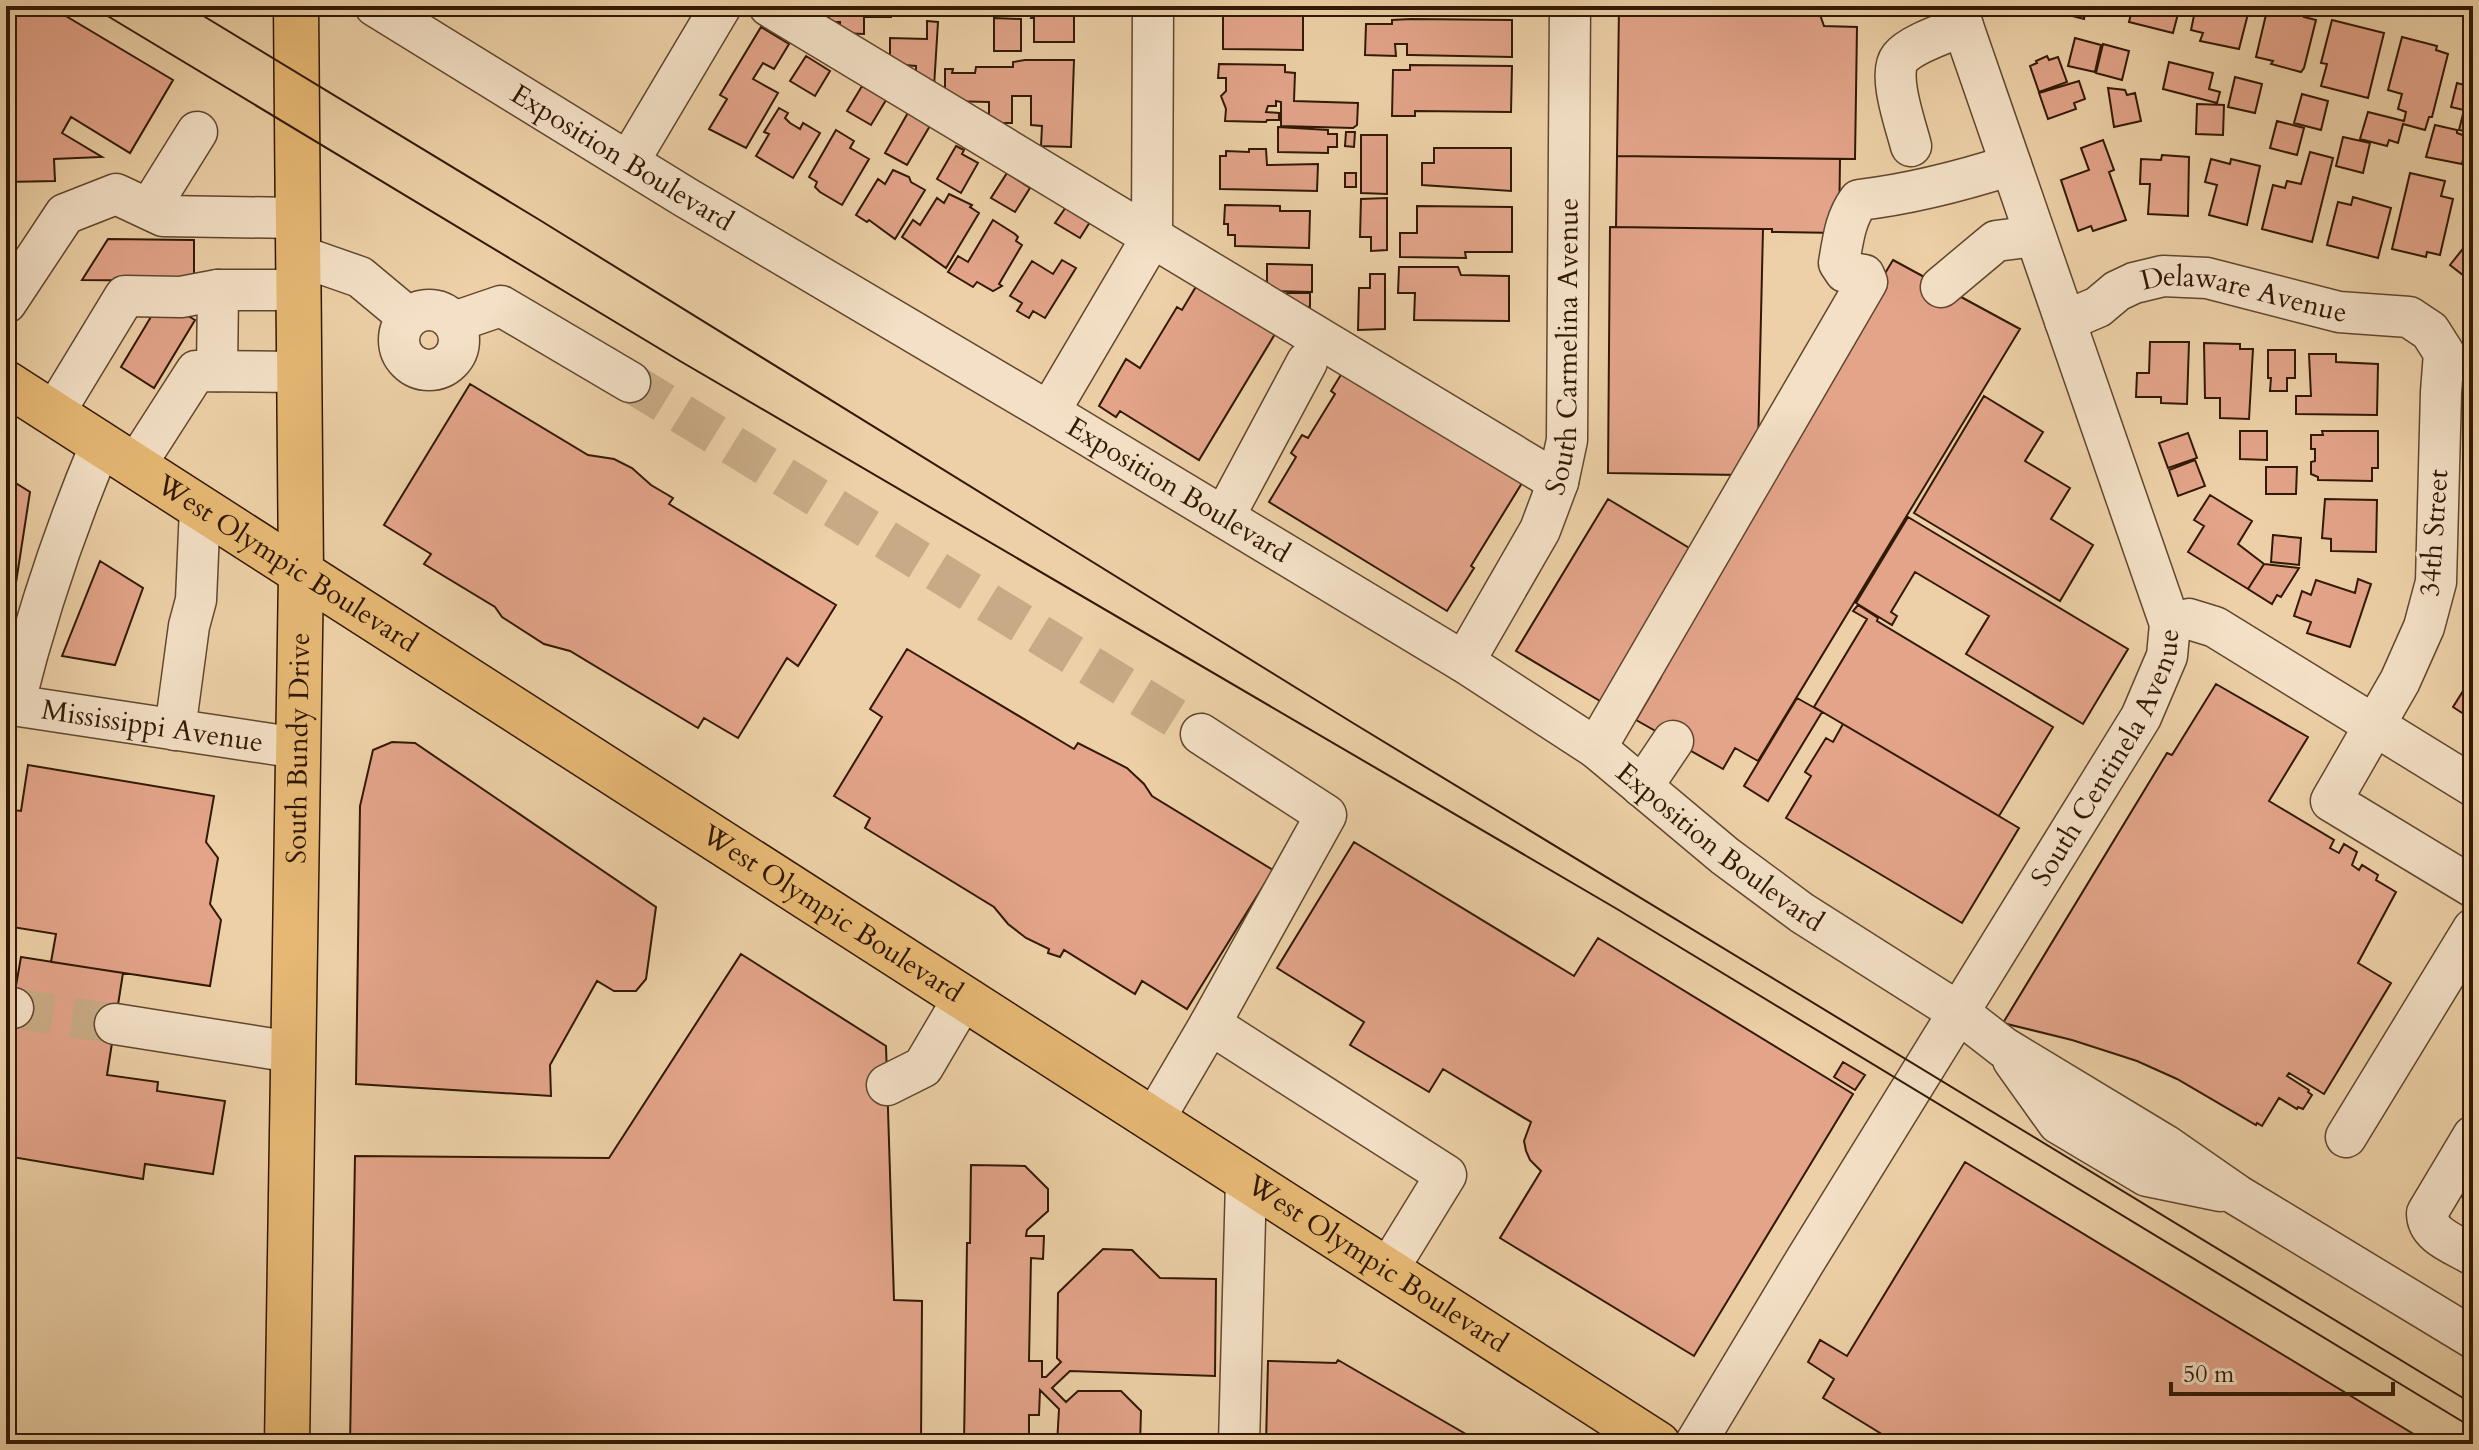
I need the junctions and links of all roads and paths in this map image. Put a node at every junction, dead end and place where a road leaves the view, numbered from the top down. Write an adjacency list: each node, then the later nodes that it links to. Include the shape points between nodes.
1 (296, 6): 15 (main road, South Bundy Drive)
2 (375, 6): 10 (street, Exposition Boulevard)
3 (721, 6): 10 (street)
4 (769, 6): 14 (street)
5 (1153, 6): 14 (street)
6 (1570, 6): 31 (street, South Carmelina Avenue, via 1567,440)
7 (1959, 16): 9 (street, via 1900,58 1894,73); 11 (street, South Centinela Avenue)
8 (197, 132): 12 (street)
9 (1911, 146)
10 (629, 161): 28 (street, Exposition Boulevard)
11 (2011, 165): 13 (street, South Centinela Avenue); 43 (street, via 1904,195 1859,200 1845,225 1839,263 1845,272 1864,275 1867,282)
12 (149, 209): 15 (street); 18 (street, via 116,194 65,214)
13 (2035, 236): 16 (street, via 1996,241); 20 (street, South Centinela Avenue)
14 (1152, 237): 28 (street); 31 (street)
15 (297, 254): 17 (street); 19 (street, via 360,277); 25 (main road, South Bundy Drive)
16 (1941, 287)
17 (218, 290): 24 (street); 29 (street, via 181,297 125,296)
18 (6, 303)
19 (408, 317): 21 (street, via 427,309 447,314); 21 (street, via 399,345 408,362 425,370 444,367 458,352)
20 (2065, 321): 22 (street, Delaware Avenue, via 2134,283 2163,276 2207,278 2339,312 2409,317); 35 (street, South Centinela Avenue)
21 (454, 322): 26 (street, via 501,306)
22 (2430, 331): 38 (street, 34th Street, via 2444,353 2436,582 2418,640)
23 (1307, 362): 33 (street)
24 (217, 371): 25 (street); 30 (street, via 196,371)
25 (298, 372): 34 (main road, South Bundy Drive)
26 (630, 382)
27 (6, 383): 29 (main road, West Olympic Boulevard)
28 (1049, 412): 33 (street, Exposition Boulevard)
29 (54, 413): 30 (main road, West Olympic Boulevard)
30 (118, 455): 32 (main road, West Olympic Boulevard); 37 (street, via 72,514)
31 (1558, 482): 36 (street, South Carmelina Avenue, via 1540,530)
32 (200, 508): 34 (main road, West Olympic Boulevard); 39 (street, via 196,600)
33 (1224, 517): 36 (street, Exposition Boulevard)
34 (301, 574): 42 (main road, South Bundy Drive); 48 (main road, West Olympic Boulevard)
35 (2170, 624): 38 (street, via 2189,619 2215,627); 49 (street, South Centinela Avenue, via 2167,656 2141,717)
36 (1464, 662): 43 (street, Exposition Boulevard)
37 (10, 705): 39 (street, Mississippi Avenue)
38 (2374, 727): 44 (street); 46 (street, 34th Street, via 2331,801)
39 (175, 730): 42 (street, Mississippi Avenue)
40 (1201, 734): 51 (street, via 1326,815)
41 (1673, 741): 45 (street)
42 (298, 748): 52 (main road, South Bundy Drive)
43 (1596, 748): 45 (street, Exposition Boulevard)
44 (2473, 786)
45 (1642, 787): 49 (street, Exposition Boulevard, via 1802,913)
46 (2473, 887)
47 (2473, 929): 56 (street)
48 (963, 999): 53 (street, via 923,1067); 54 (main road, West Olympic Boulevard)
49 (1958, 1012): 60 (street, Exposition Boulevard, via 2003,1047 2058,1123 2147,1176 2237,1195); 64 (street, South Centinela Avenue)
50 (115, 1024): 52 (street)
51 (1210, 1024): 54 (street); 59 (street, via 1446,1175)
52 (292, 1052): 61 (main road, South Bundy Drive)
53 (887, 1085)
54 (1153, 1121): 57 (main road, West Olympic Boulevard)
55 (2473, 1136): 58 (street, via 2427,1213 2432,1231)
56 (2346, 1137)
57 (1246, 1181): 59 (main road, West Olympic Boulevard); 62 (street)
58 (2473, 1255)
59 (1387, 1271): 63 (main road, West Olympic Boulevard)
60 (2473, 1338)
61 (287, 1444)
62 (1239, 1444)
63 (1658, 1444)
64 (1695, 1444)

